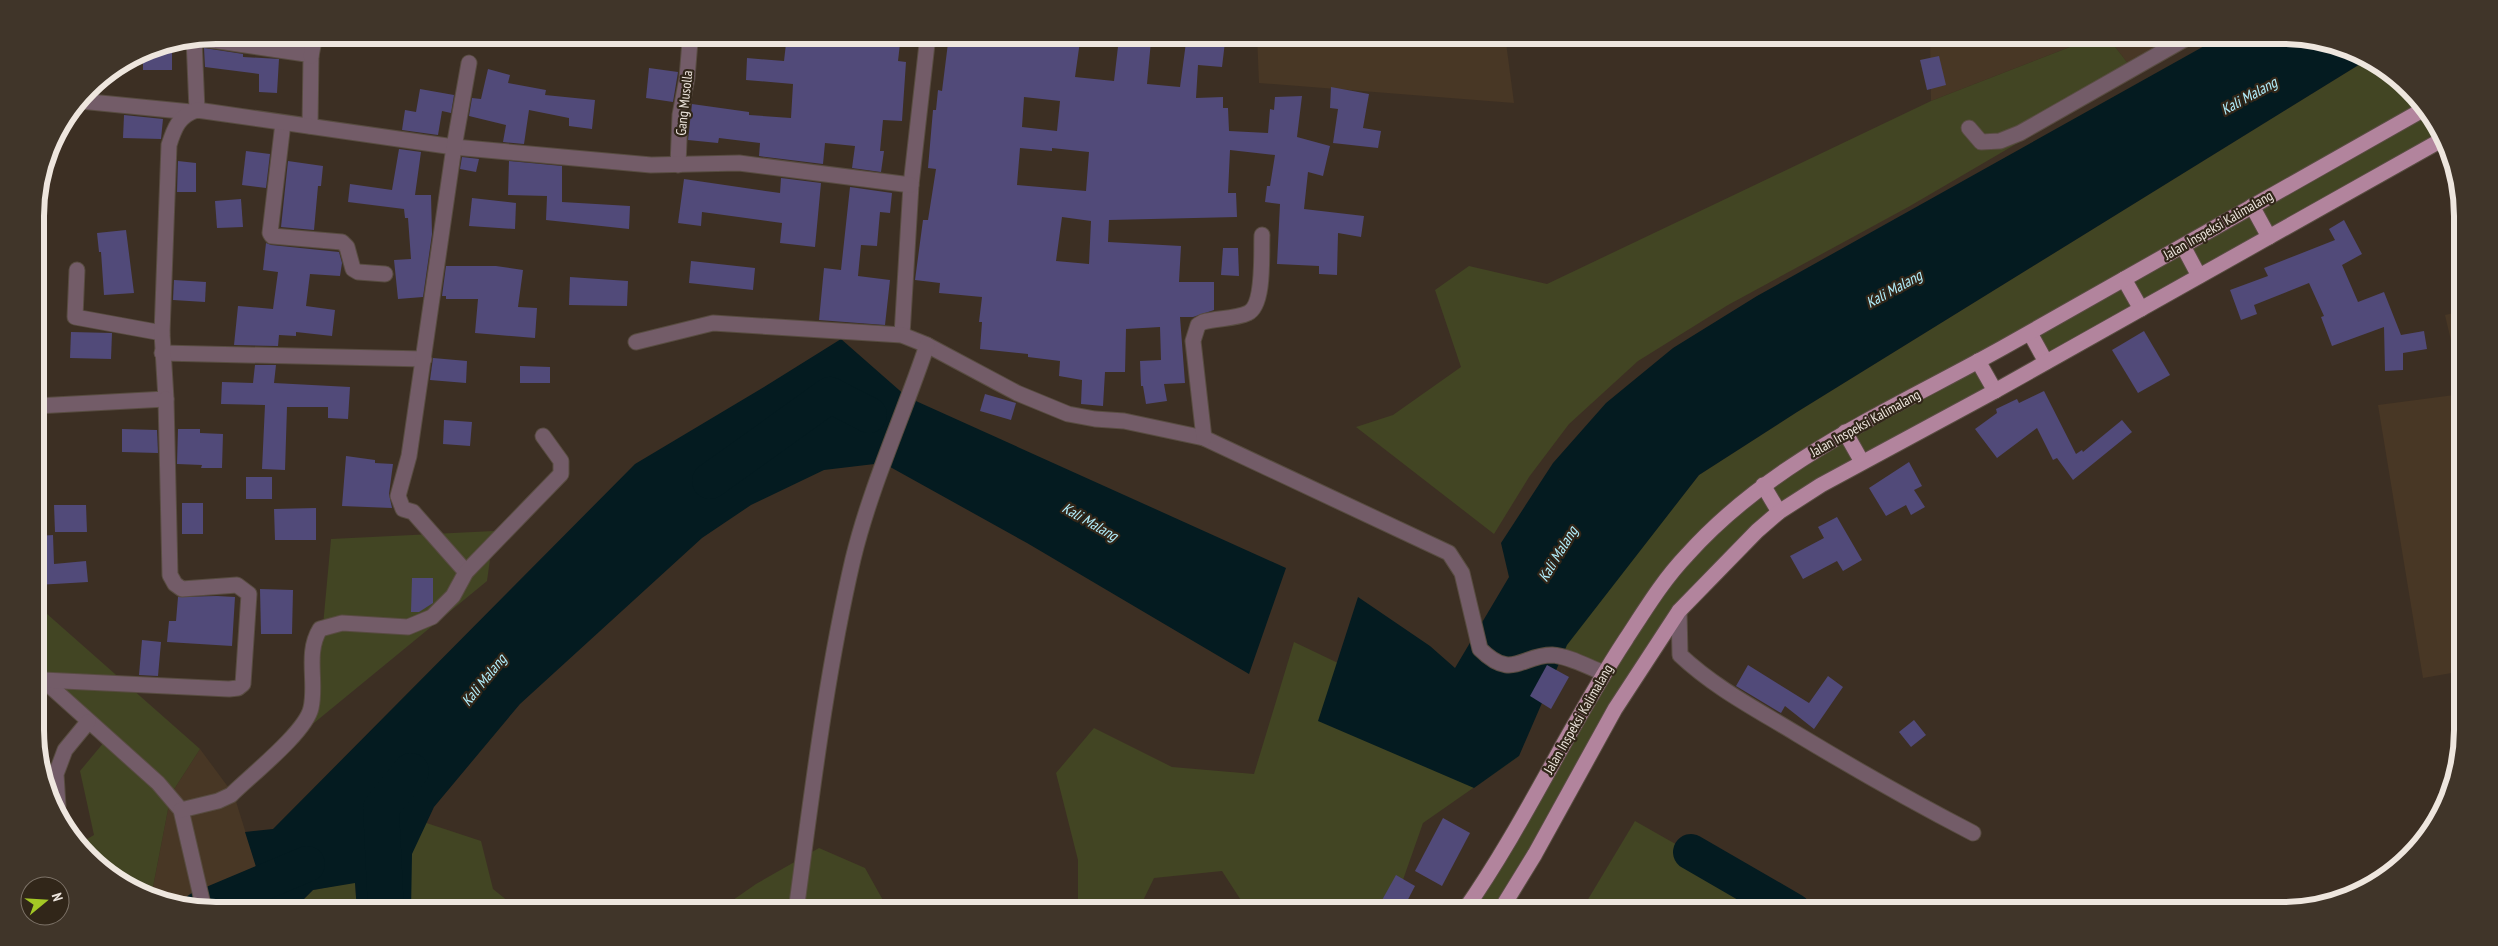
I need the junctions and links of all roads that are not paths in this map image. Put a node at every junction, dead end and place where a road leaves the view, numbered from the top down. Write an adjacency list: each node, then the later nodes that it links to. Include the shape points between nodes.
1 (238, 44): 7 (street)
2 (313, 44): 7 (street)
3 (690, 44): 17 (street, Gang Musolla, via 680,115)
4 (927, 44): 18 (street)
5 (2176, 44): 14 (street, via 2000,141 1981,142)
6 (194, 45): 10 (street)
7 (311, 56): 13 (street)
8 (469, 63): 16 (street)
9 (86, 102): 10 (street)
10 (194, 111): 12 (street); 29 (street, via 178,123 169,146)
11 (2419, 112): 19 (main road, Jalan Inspeksi Kalimalang)
12 (282, 123): 13 (street); 24 (street, via 272,236 342,242 347,247 353,269)
13 (310, 126): 16 (street)
14 (1969, 128)
15 (2438, 142): 21 (main road, Jalan Inspeksi Kalimalang)
16 (454, 147): 17 (street); 34 (street)
17 (678, 165): 18 (street, via 739,163)
18 (911, 184): 30 (street)
19 (2252, 206): 21 (main road); 22 (main road, Jalan Inspeksi Kalimalang)
20 (1262, 235): 42 (street, via 1256,307 1249,313 1198,324 1195,333 1193,341)
21 (2269, 238): 25 (main road, Jalan Inspeksi Kalimalang)
22 (2183, 246): 25 (main road); 26 (main road, Jalan Inspeksi Kalimalang)
23 (77, 270): 29 (street, via 75,317)
24 (385, 274)
25 (2200, 276): 27 (main road, Jalan Inspeksi Kalimalang)
26 (2124, 279): 27 (main road); 28 (main road, Jalan Inspeksi Kalimalang)
27 (2141, 309): 36 (main road, Jalan Inspeksi Kalimalang)
28 (2030, 332): 35 (main road, Jalan Inspeksi Kalimalang); 36 (main road)
29 (162, 333): 33 (street)
30 (902, 335): 31 (street, via 713,323); 32 (street)
31 (636, 342)
32 (925, 350): 42 (street, via 1068,414 1124,420); 56 (street, via 874,486 853,559 819,738)
33 (162, 353): 34 (street); 38 (street)
34 (424, 359): 46 (street, via 409,456 398,496 403,509 413,512)
35 (1978, 362): 37 (main road); 40 (main road, Jalan Inspeksi Kalimalang)
36 (2046, 362): 37 (main road, Jalan Inspeksi Kalimalang)
37 (1994, 391): 43 (main road, Jalan Inspeksi Kalimalang)
38 (166, 399): 39 (street); 49 (street, via 170,575 182,589 237,585 249,594 243,684 229,689)
39 (44, 406)
40 (1845, 432): 43 (main road); 44 (main road, Jalan Inspeksi Kalimalang)
41 (543, 436): 46 (street, via 561,461 561,474)
42 (1204, 438): 48 (street, via 1449,553 1459,565 1480,649 1499,662 1511,666 1552,655)
43 (1862, 462): 45 (main road, Jalan Inspeksi Kalimalang)
44 (1763, 485): 45 (main road); 48 (main road, Jalan Inspeksi Kalimalang, via 1686,555 1656,593)
45 (1780, 512): 47 (main road, Jalan Inspeksi Kalimalang, via 1757,530)
46 (466, 572): 53 (street, via 446,605 419,624 394,627 342,623 320,629 312,649 311,709 303,726 231,795)
47 (1679, 611): 54 (street, via 1680,655 1701,675 1889,789); 58 (main road, Jalan Inspeksi Kalimalang, via 1616,709)
48 (1604, 673): 57 (main road, Jalan Inspeksi Kalimalang, via 1514,833)
49 (44, 678)
50 (44, 682): 51 (street)
51 (88, 722): 52 (street, via 65,750 56,774); 53 (street, via 158,783)
52 (57, 797)
53 (181, 810): 55 (street)
54 (1973, 833)
55 (202, 901)
56 (797, 902)
57 (1470, 902)
58 (1506, 902)

